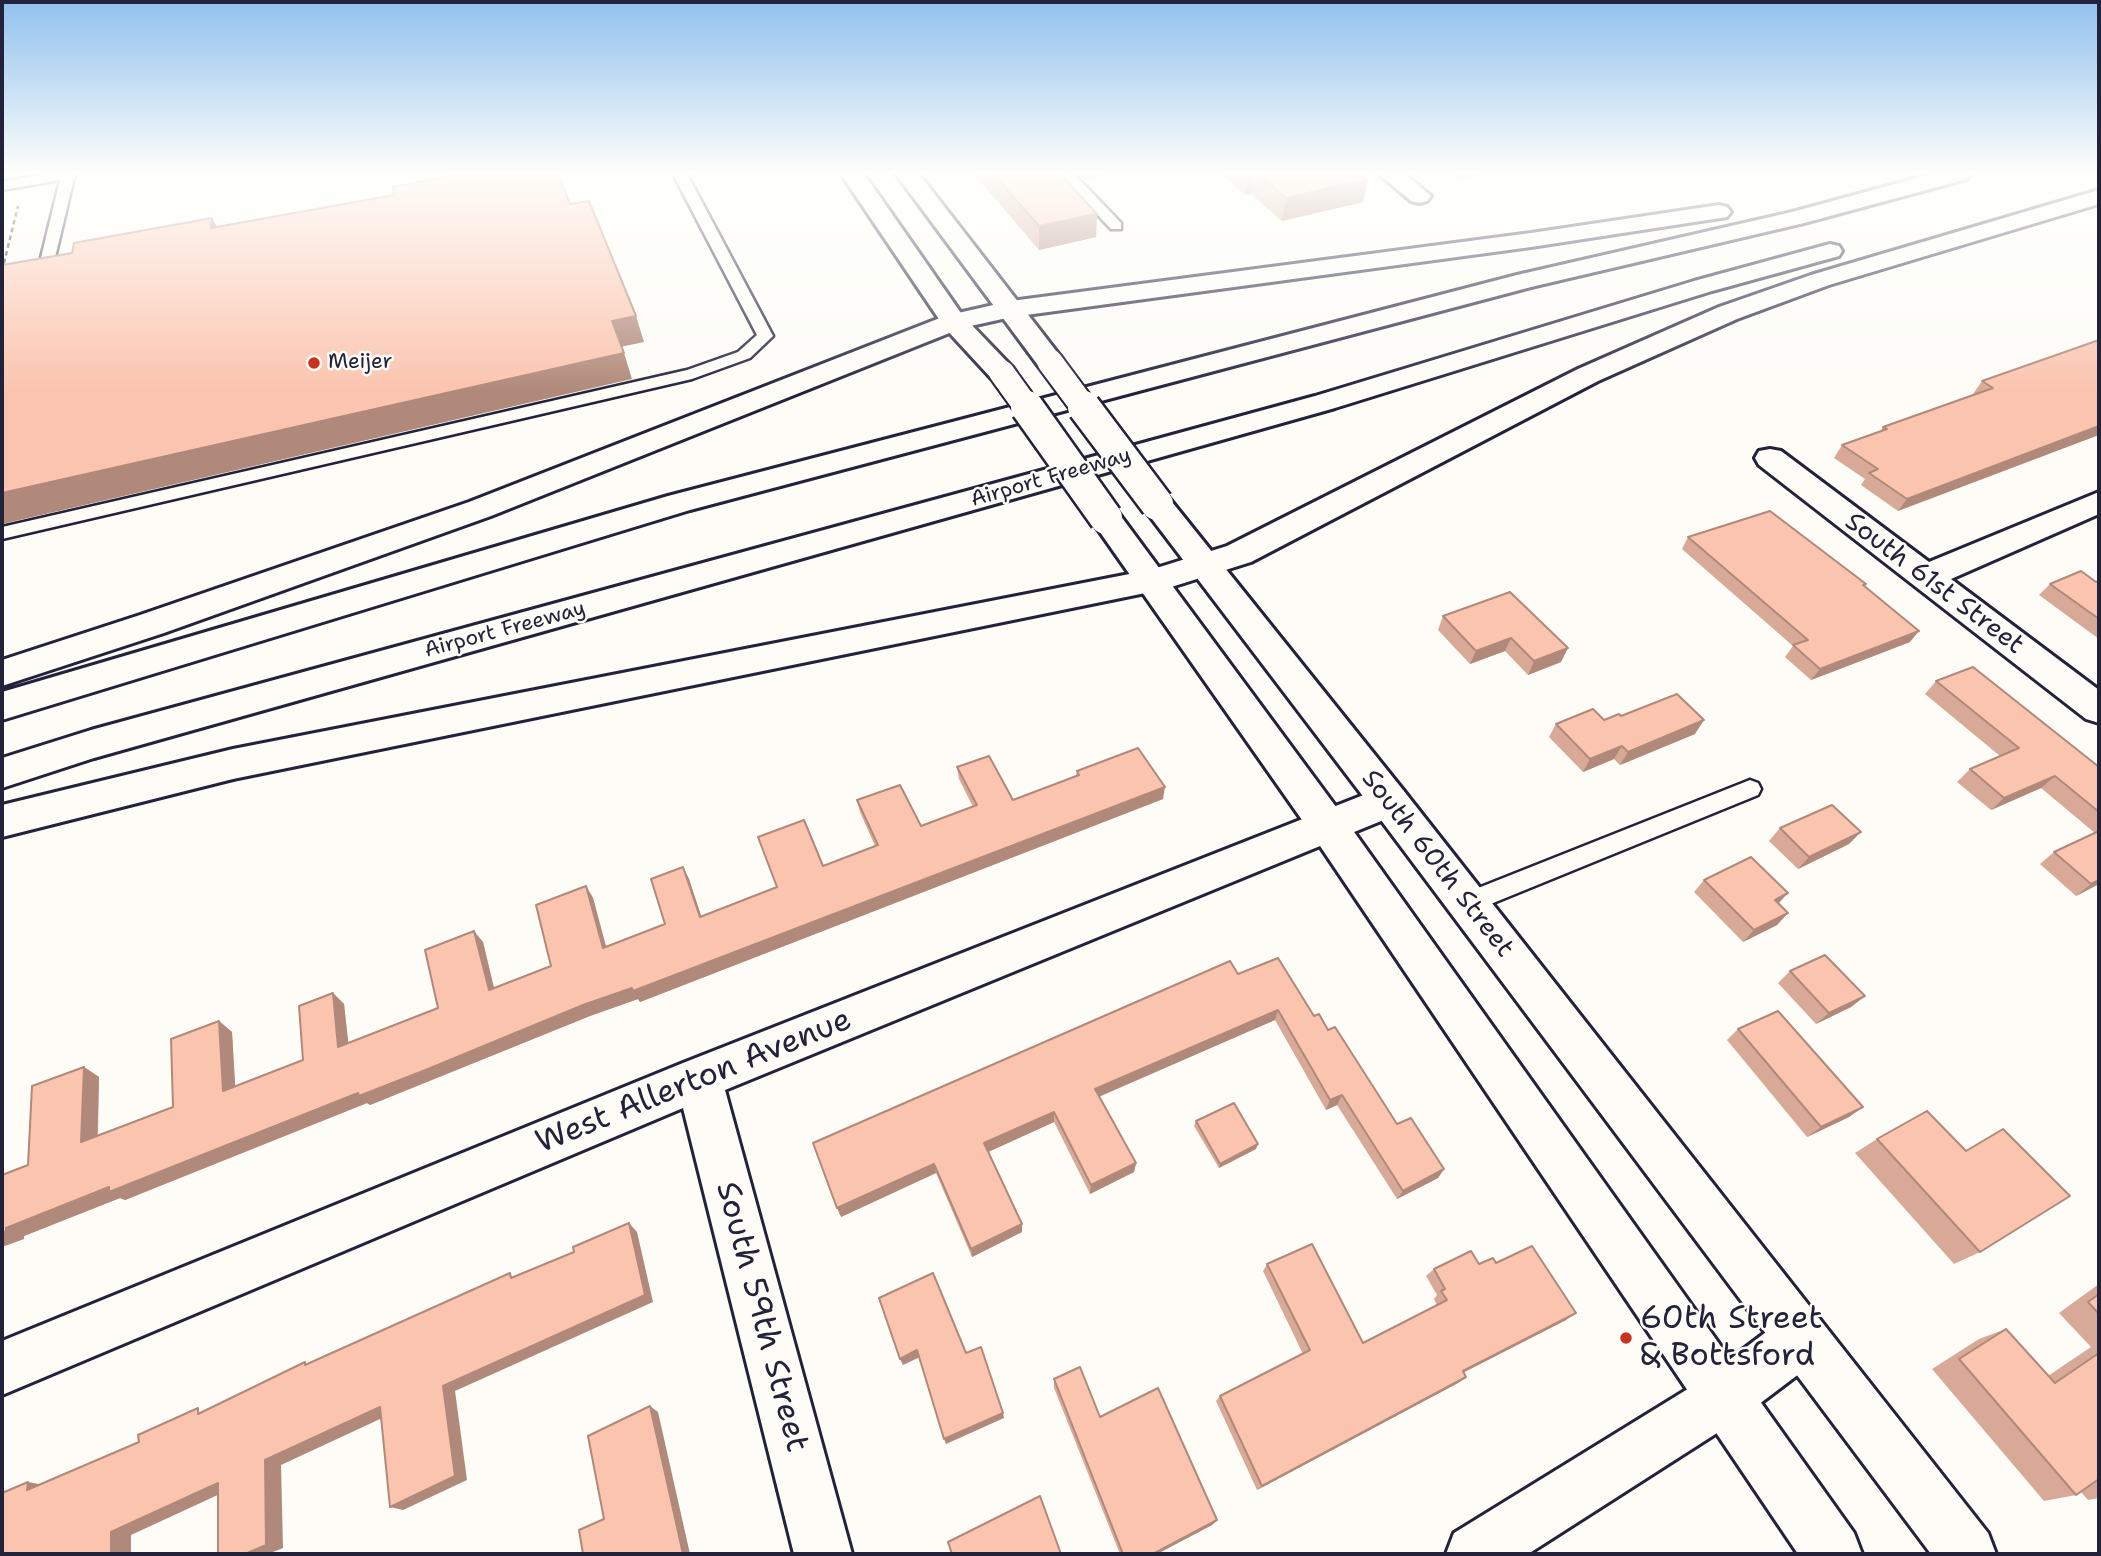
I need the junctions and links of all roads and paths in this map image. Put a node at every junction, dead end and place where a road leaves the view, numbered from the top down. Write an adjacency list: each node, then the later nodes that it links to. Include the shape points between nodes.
1 (8, 247): 11 (path)
2 (50, 247): 10 (lane)
3 (718, 247): 16 (lane, via 765,336 744,355 692,374)
4 (902, 247): 13 (main road)
5 (963, 247): 12 (main road, South 60th Street)
6 (1471, 247): 12 (main road)
7 (1671, 247): 21 (main road, via 1526,280 679,503)
8 (1846, 247): 23 (main road, Airport Freeway, via 1325,402 91,744)
9 (1932, 247): 17 (main road, via 1820,280 1670,337 1240,554)
10 (45, 269)
11 (2, 271)
12 (1011, 309): 13 (main road); 17 (main road, South 60th Street, bridge)
13 (954, 322): 19 (main road, bridge, via 1002,373); 20 (main road, via 492,505)
14 (1770, 458): 18 (main road, South 61st Street)
15 (2099, 502): 18 (main road)
16 (2, 533)
17 (1206, 565): 19 (main road); 25 (main road, South 60th Street)
18 (1925, 578): 22 (main road, South 61st Street)
19 (1153, 582): 26 (main road, via 233,764); 27 (main road)
20 (2, 673)
21 (2, 706)
22 (2099, 709)
23 (2, 773)
24 (1750, 789): 28 (lane)
25 (1389, 801): 27 (main road, West Allerton Avenue); 28 (main road, South 60th Street)
26 (2, 821)
27 (1328, 826): 29 (main road, West Allerton Avenue); 32 (main road)
28 (1467, 903): 30 (main road, South 60th Street)
29 (699, 1079): 31 (main road, West Allerton Avenue); 33 (main road, South 59th Street)
30 (1801, 1339): 32 (main road); 36 (main road, South 60th Street)
31 (2, 1368)
32 (1723, 1398): 34 (main road); 35 (main road)
33 (823, 1554)
34 (1475, 1554)
35 (1833, 1554)
36 (1967, 1554)

